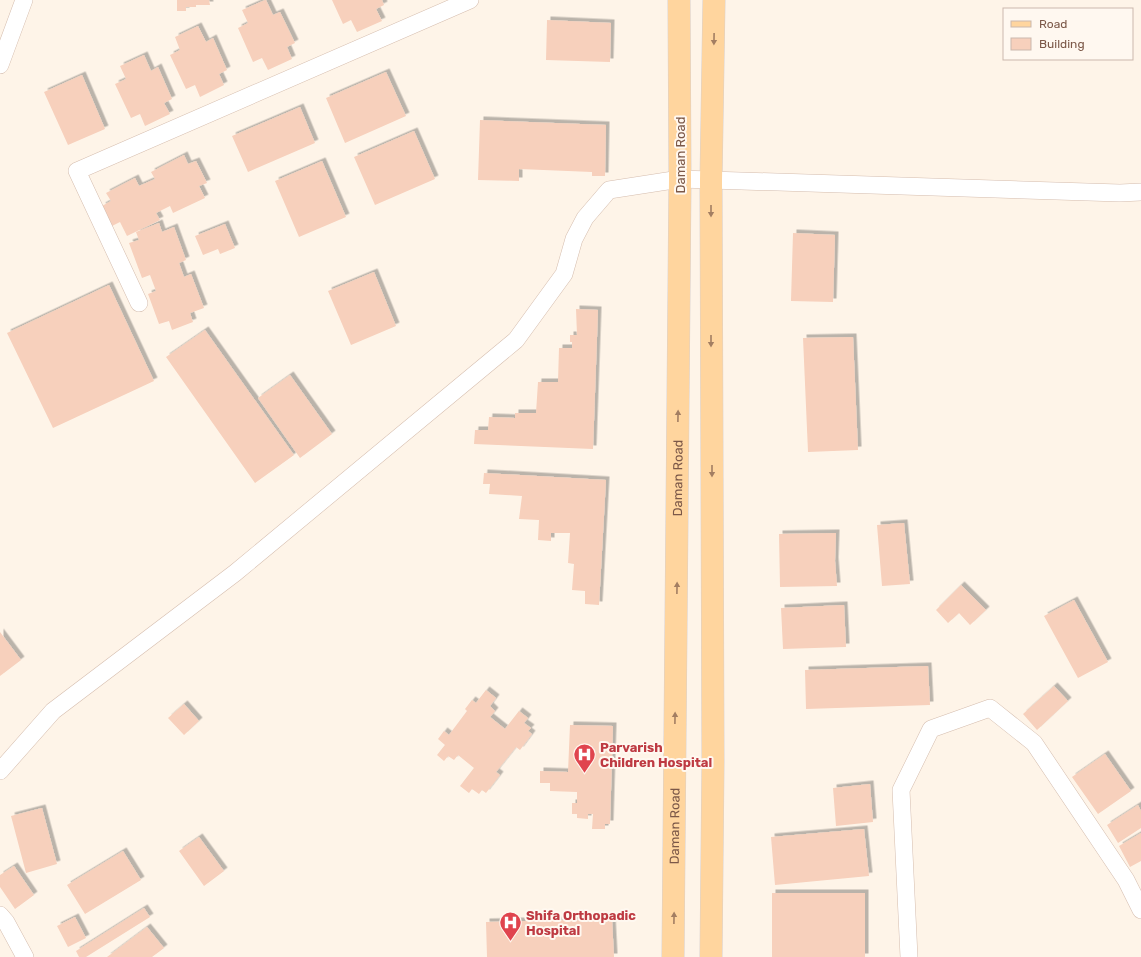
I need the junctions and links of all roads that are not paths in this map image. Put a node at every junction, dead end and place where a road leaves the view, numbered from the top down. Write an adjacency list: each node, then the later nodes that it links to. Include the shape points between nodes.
1 (24, 0): 5 (street)
2 (470, 0): 9 (street, via 77,171)
3 (679, 0): 6 (main road, Daman Road)
4 (714, 0): 7 (main road, one-way to 7)
5 (0, 65)
6 (680, 179): 7 (street); 10 (street, via 609,190 585,218 574,239 564,274 516,340 235,573 53,711); 14 (main road, Daman Road, one-way to 6)
7 (711, 180): 8 (street); 15 (main road, one-way to 15)
8 (1141, 192)
9 (138, 303)
10 (0, 771)
11 (1141, 910): 16 (street, via 1126,880 1034,743 990,708 931,729 902,790)
12 (0, 915): 13 (street)
13 (25, 957)
14 (673, 957)
15 (711, 957)
16 (909, 957)

